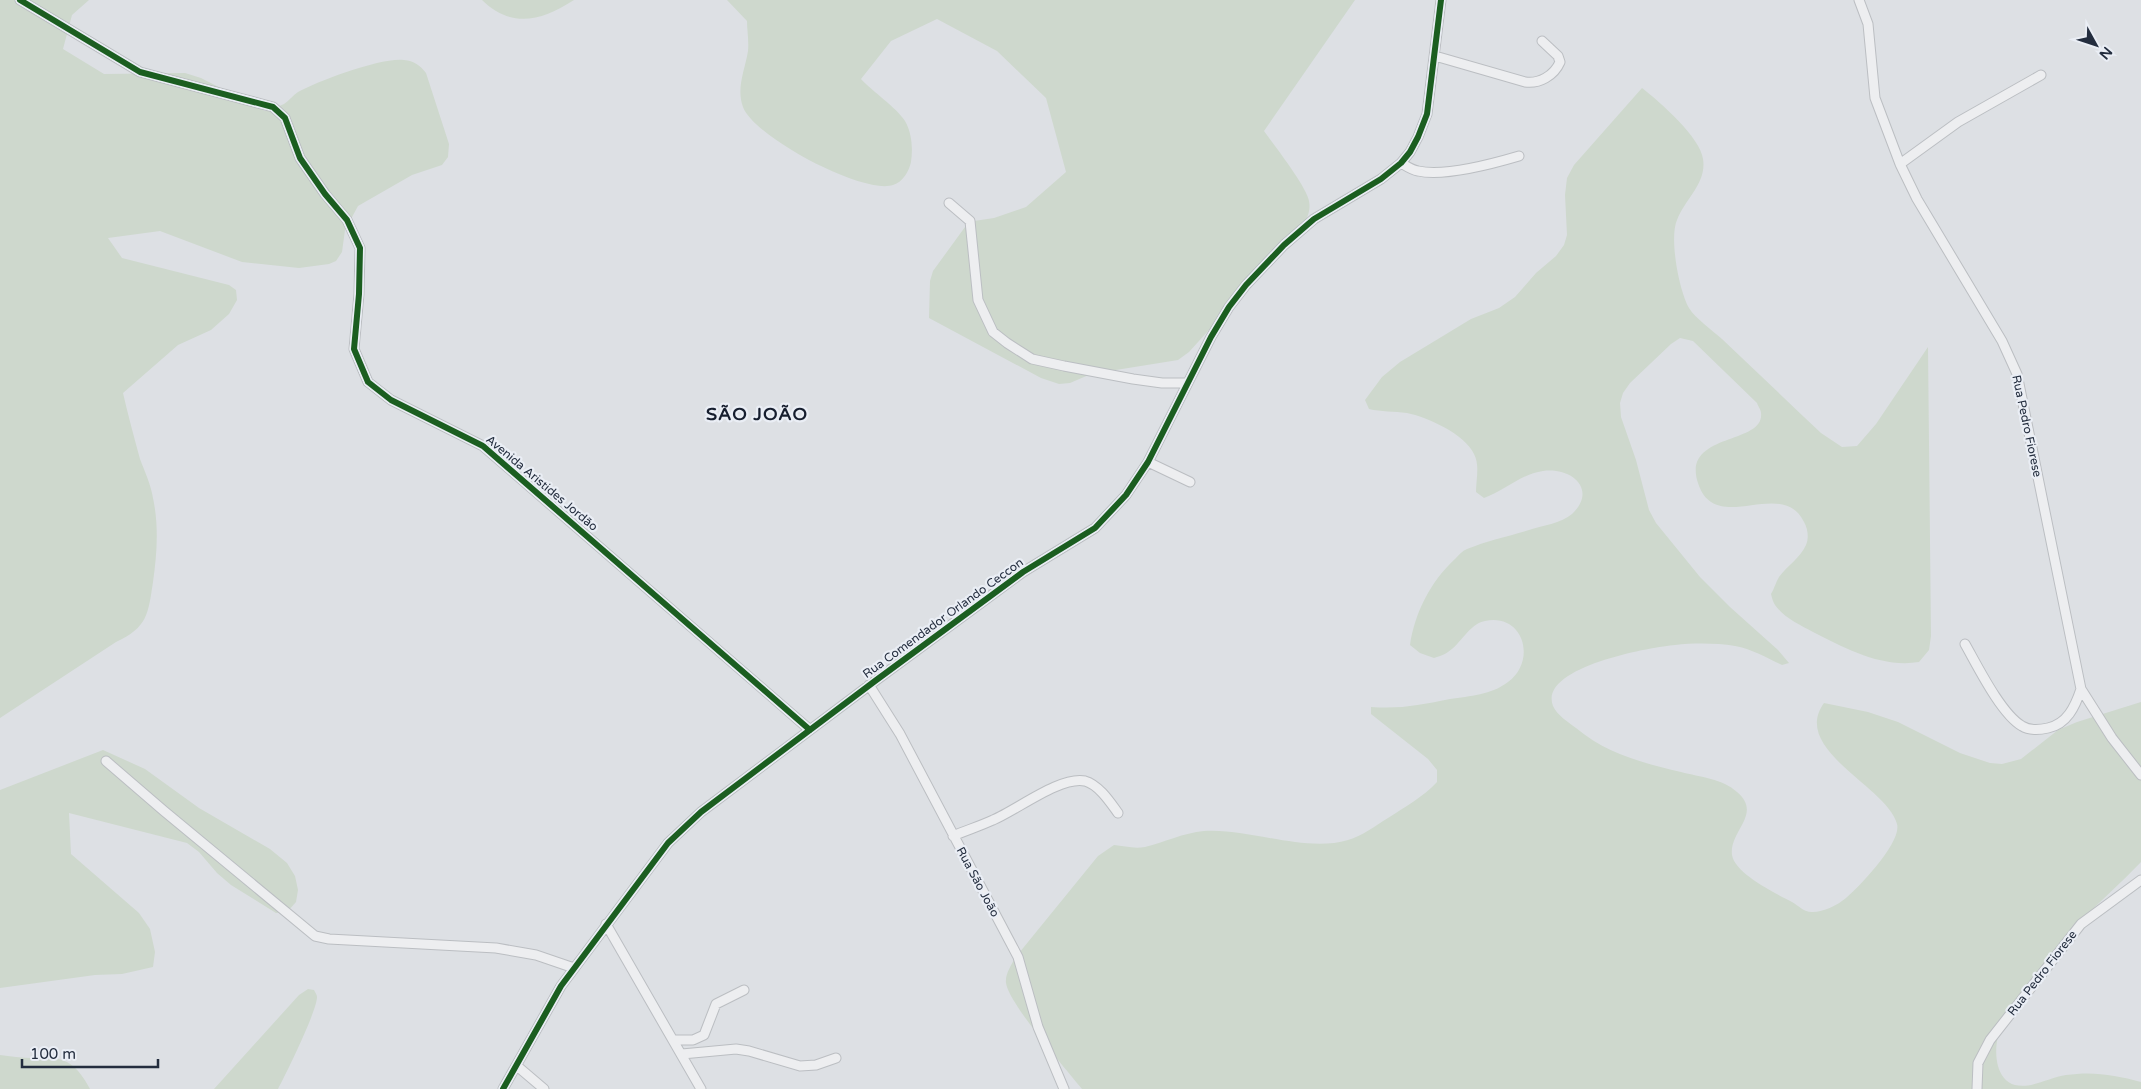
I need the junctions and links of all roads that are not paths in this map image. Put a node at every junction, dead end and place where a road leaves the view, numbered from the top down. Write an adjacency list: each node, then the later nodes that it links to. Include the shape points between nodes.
1 (20, 0): 17 (street, Avenida Aristides Jordão, via 140,72 273,107 285,118 300,158 347,220 360,248 354,349 368,382 391,400 483,446)
2 (1440, 0): 5 (street, Rua Comendador Orlando Ceccon)
3 (1860, 0): 9 (street, Rua Pedro Fiorese, via 1868,24 1875,98)
4 (1542, 41): 5 (street, via 1560,62 1558,68 1534,83)
5 (1435, 56): 8 (street, Rua Comendador Orlando Ceccon, via 1426,114 1418,137)
6 (2041, 75): 9 (street, via 1958,122)
7 (1519, 156): 8 (street, via 1482,166 1427,172 1414,170)
8 (1401, 162): 11 (street, Rua Comendador Orlando Ceccon, via 1382,179 1314,219 1246,285 1211,337)
9 (1900, 164): 16 (street, Rua Pedro Fiorese, via 2018,374)
10 (949, 203): 11 (street, via 970,221 978,300 993,332 1007,343 1032,359 1133,379)
11 (1188, 383): 12 (street, Rua Comendador Orlando Ceccon)
12 (1148, 462): 13 (street); 15 (street, Rua Comendador Orlando Ceccon, via 1126,495 1095,528 1023,572)
13 (1190, 482)
14 (1965, 644): 16 (street, via 1990,688 2021,726 2036,730 2052,727 2066,719)
15 (869, 685): 17 (street, Rua Comendador Orlando Ceccon); 21 (street, Rua São João, via 900,734)
16 (2081, 690): 19 (street, Rua Pedro Fiorese)
17 (810, 730): 23 (street, Rua Comendador Orlando Ceccon, via 701,812 668,843)
18 (106, 760): 24 (street, via 315,936 496,948 536,955)
19 (2141, 775)
20 (1118, 813): 21 (street, via 1099,789 1086,782 1071,781 994,820)
21 (953, 836): 33 (street, Rua São João, via 1018,957 1038,1027)
22 (2141, 880): 34 (street, Rua Pedro Fiorese, via 2081,924 1990,1040 1978,1063)
23 (606, 924): 24 (street, Rua Comendador Orlando Ceccon); 26 (street)
24 (574, 968): 29 (street, Rua Comendador Orlando Ceccon)
25 (744, 990): 26 (street, via 716,1004 704,1035 693,1040)
26 (673, 1040): 27 (street)
27 (682, 1054): 28 (street, via 736,1049 800,1066); 32 (street)
28 (836, 1058)
29 (517, 1066): 30 (street, Rua Comendador Orlando Ceccon); 31 (street)
30 (503, 1089)
31 (544, 1089)
32 (701, 1089)
33 (1064, 1089)
34 (1977, 1089)

